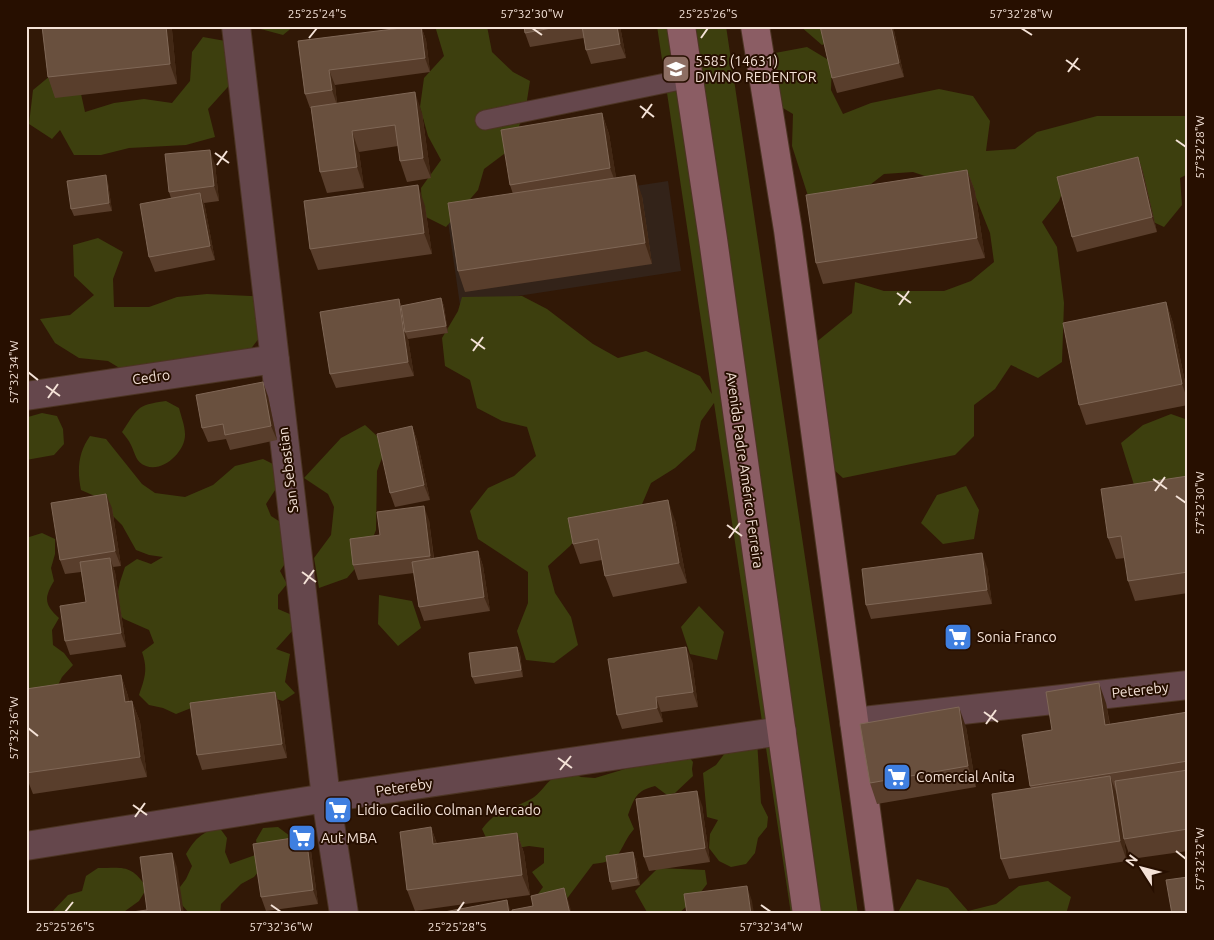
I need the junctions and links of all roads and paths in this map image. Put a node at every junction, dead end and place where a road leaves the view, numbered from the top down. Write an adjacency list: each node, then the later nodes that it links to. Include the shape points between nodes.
1 (236, 26): 6 (street, San Sebastian)
2 (681, 26): 4 (street, Avenida Padre Américo Ferreira)
3 (755, 26): 9 (street, via 788,230)
4 (690, 78): 5 (lane); 10 (street, Avenida Padre Américo Ferreira)
5 (485, 120)
6 (275, 359): 7 (street, Cedro); 11 (street, San Sebastian)
7 (26, 396)
8 (1188, 685): 9 (street, Petereby)
9 (854, 722): 15 (street)
10 (782, 731): 11 (street, Petereby); 14 (street, Avenida Padre Américo Ferreira)
11 (326, 798): 12 (street, Petereby); 13 (street, San Sebastian)
12 (26, 846)
13 (344, 914)
14 (807, 914)
15 (880, 914)

